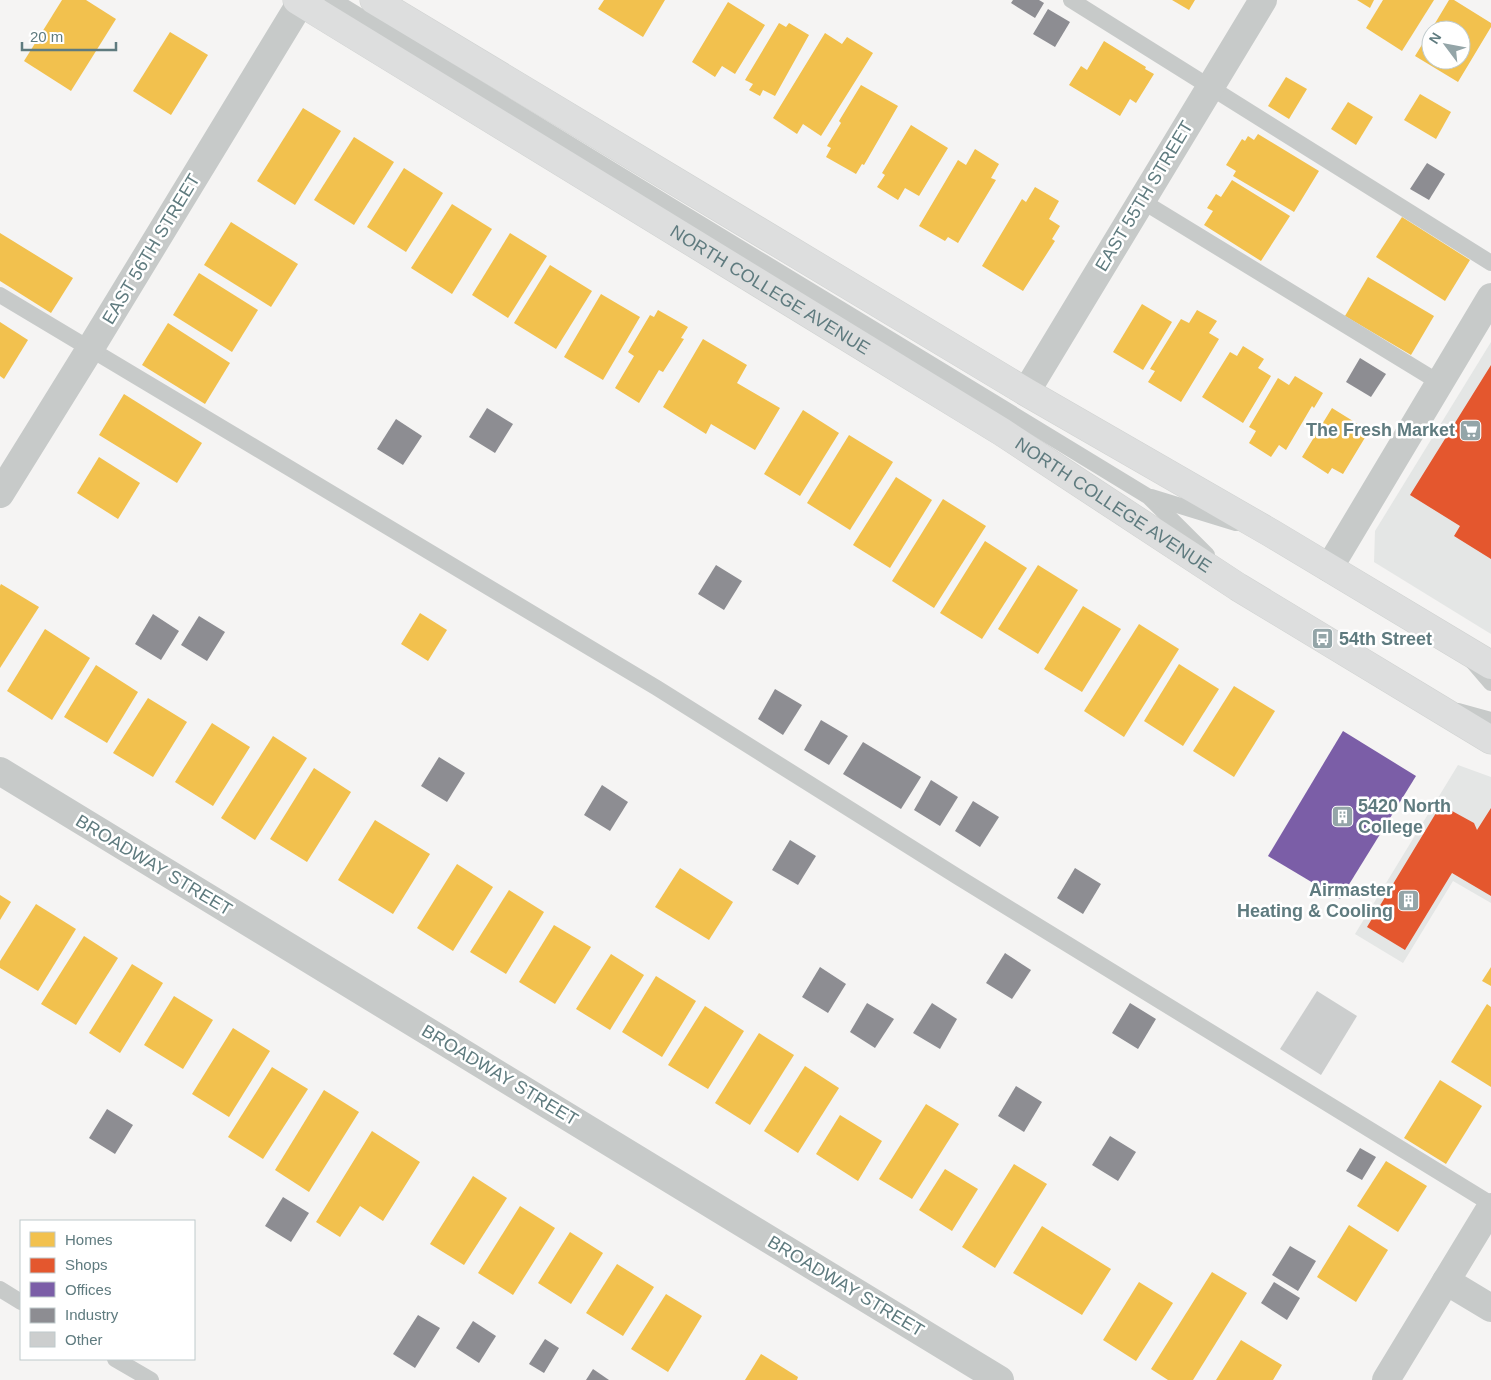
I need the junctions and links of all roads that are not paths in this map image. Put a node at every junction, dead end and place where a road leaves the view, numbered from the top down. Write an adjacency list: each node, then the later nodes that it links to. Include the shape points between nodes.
1 (333, 0): 15 (lane, NORTH COLLEGE AVENUE)
2 (374, 0): 13 (main road, NORTH COLLEGE AVENUE)
3 (1071, 0): 6 (lane)
4 (1263, 0): 6 (street, EAST 55TH STREET)
5 (299, 1): 11 (street, EAST 56TH STREET); 18 (main road, NORTH COLLEGE AVENUE, via 1002,432)
6 (1211, 86): 7 (street, EAST 55TH STREET); 8 (lane)
7 (1142, 200): 12 (lane); 13 (street, EAST 55TH STREET)
8 (1491, 263)
9 (0, 295): 11 (lane)
10 (1491, 297): 12 (street)
11 (90, 349): 14 (street, EAST 56TH STREET); 26 (lane, via 657,688)
12 (1440, 383): 17 (street)
13 (1026, 392): 16 (main road, NORTH COLLEGE AVENUE)
14 (0, 494)
15 (1149, 497): 16 (lane, NORTH COLLEGE AVENUE); 18 (lane, NORTH COLLEGE AVENUE)
16 (1271, 533): 17 (main road, NORTH COLLEGE AVENUE)
17 (1329, 568): 19 (main road, NORTH COLLEGE AVENUE)
18 (1238, 588): 22 (main road, NORTH COLLEGE AVENUE)
19 (1462, 648): 20 (main road, NORTH COLLEGE AVENUE); 21 (lane, NORTH COLLEGE AVENUE)
20 (1491, 665)
21 (1491, 683)
22 (1429, 704): 23 (lane, NORTH COLLEGE AVENUE); 24 (main road, NORTH COLLEGE AVENUE)
23 (1491, 720)
24 (1491, 740)
25 (0, 771): 33 (street, BROADWAY STREET)
26 (1491, 1206): 27 (street)
27 (1446, 1280): 30 (street); 34 (street)
28 (0, 1289): 29 (lane)
29 (20, 1301)
30 (1491, 1308)
31 (117, 1360): 32 (lane)
32 (151, 1380)
33 (1000, 1380)
34 (1386, 1380)

